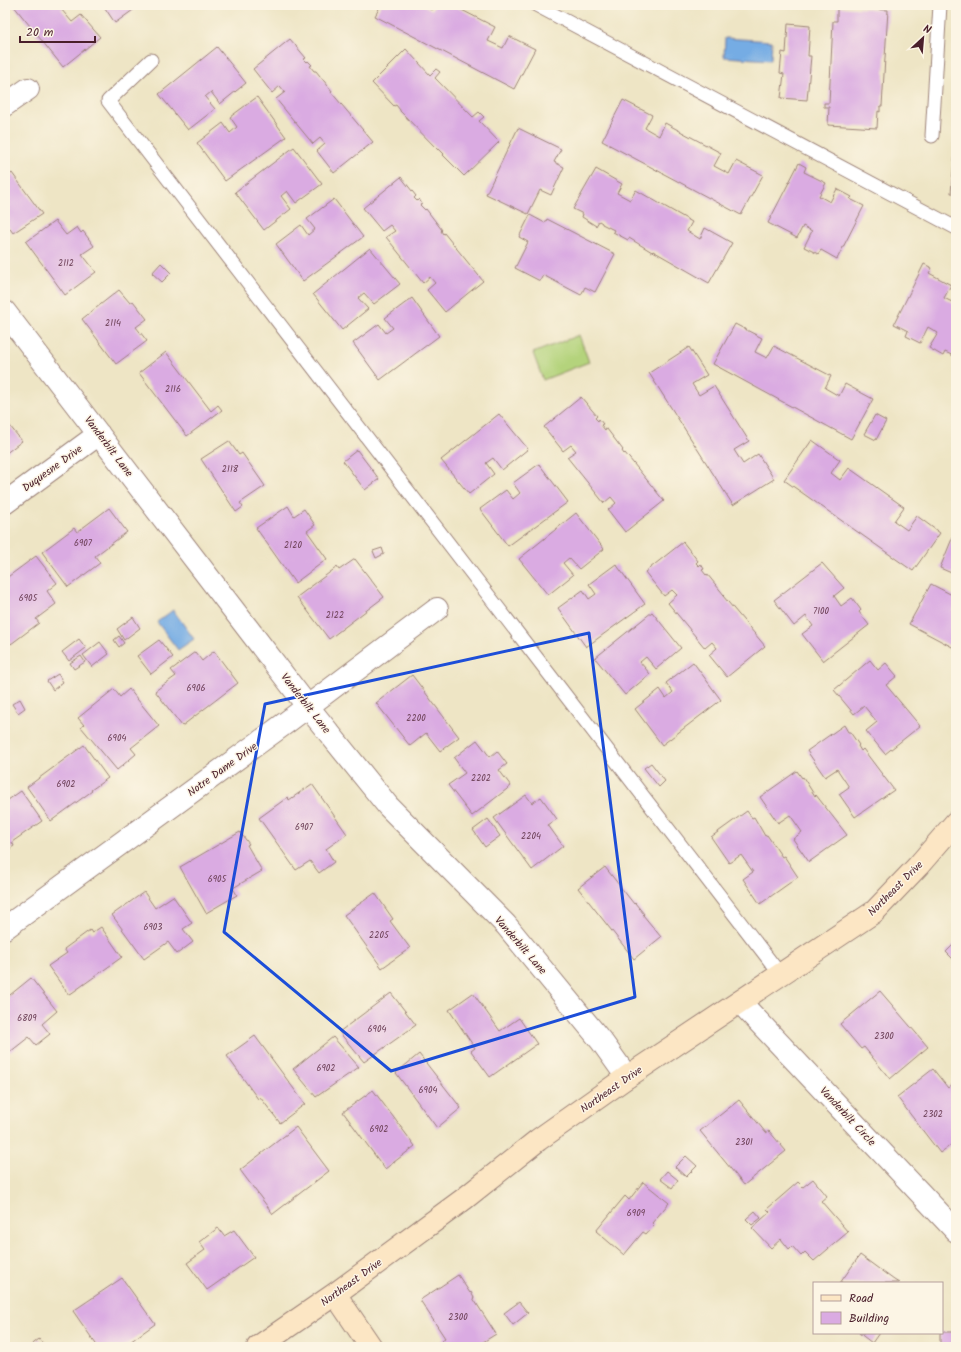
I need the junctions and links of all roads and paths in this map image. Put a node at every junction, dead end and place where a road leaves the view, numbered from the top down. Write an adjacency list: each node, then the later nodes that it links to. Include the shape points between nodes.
1 (536, 5): 7 (lane)
2 (940, 5): 6 (lane)
3 (151, 60): 15 (lane, via 108,101)
4 (28, 90): 5 (street)
5 (5, 105)
6 (932, 136)
7 (956, 228)
8 (5, 312): 9 (street, Vanderbilt Lane)
9 (99, 434): 10 (street, Duquesne Drive); 12 (street, Vanderbilt Lane)
10 (5, 503)
11 (438, 608): 12 (street, Notre Dame Drive)
12 (308, 707): 14 (street, Notre Dame Drive); 17 (street, Vanderbilt Lane, via 388,806 506,925 602,1042)
13 (956, 822): 15 (street, Northeast Drive, via 874,912)
14 (5, 928)
15 (780, 974): 16 (street, Northeast Drive)
16 (740, 1002): 17 (street, Northeast Drive); 18 (street, Vanderbilt Circle)
17 (627, 1077): 19 (street, Northeast Drive, via 538,1140 464,1199)
18 (956, 1231)
19 (335, 1294): 20 (street, Northeast Drive); 21 (street)
20 (258, 1347)
21 (371, 1347)

